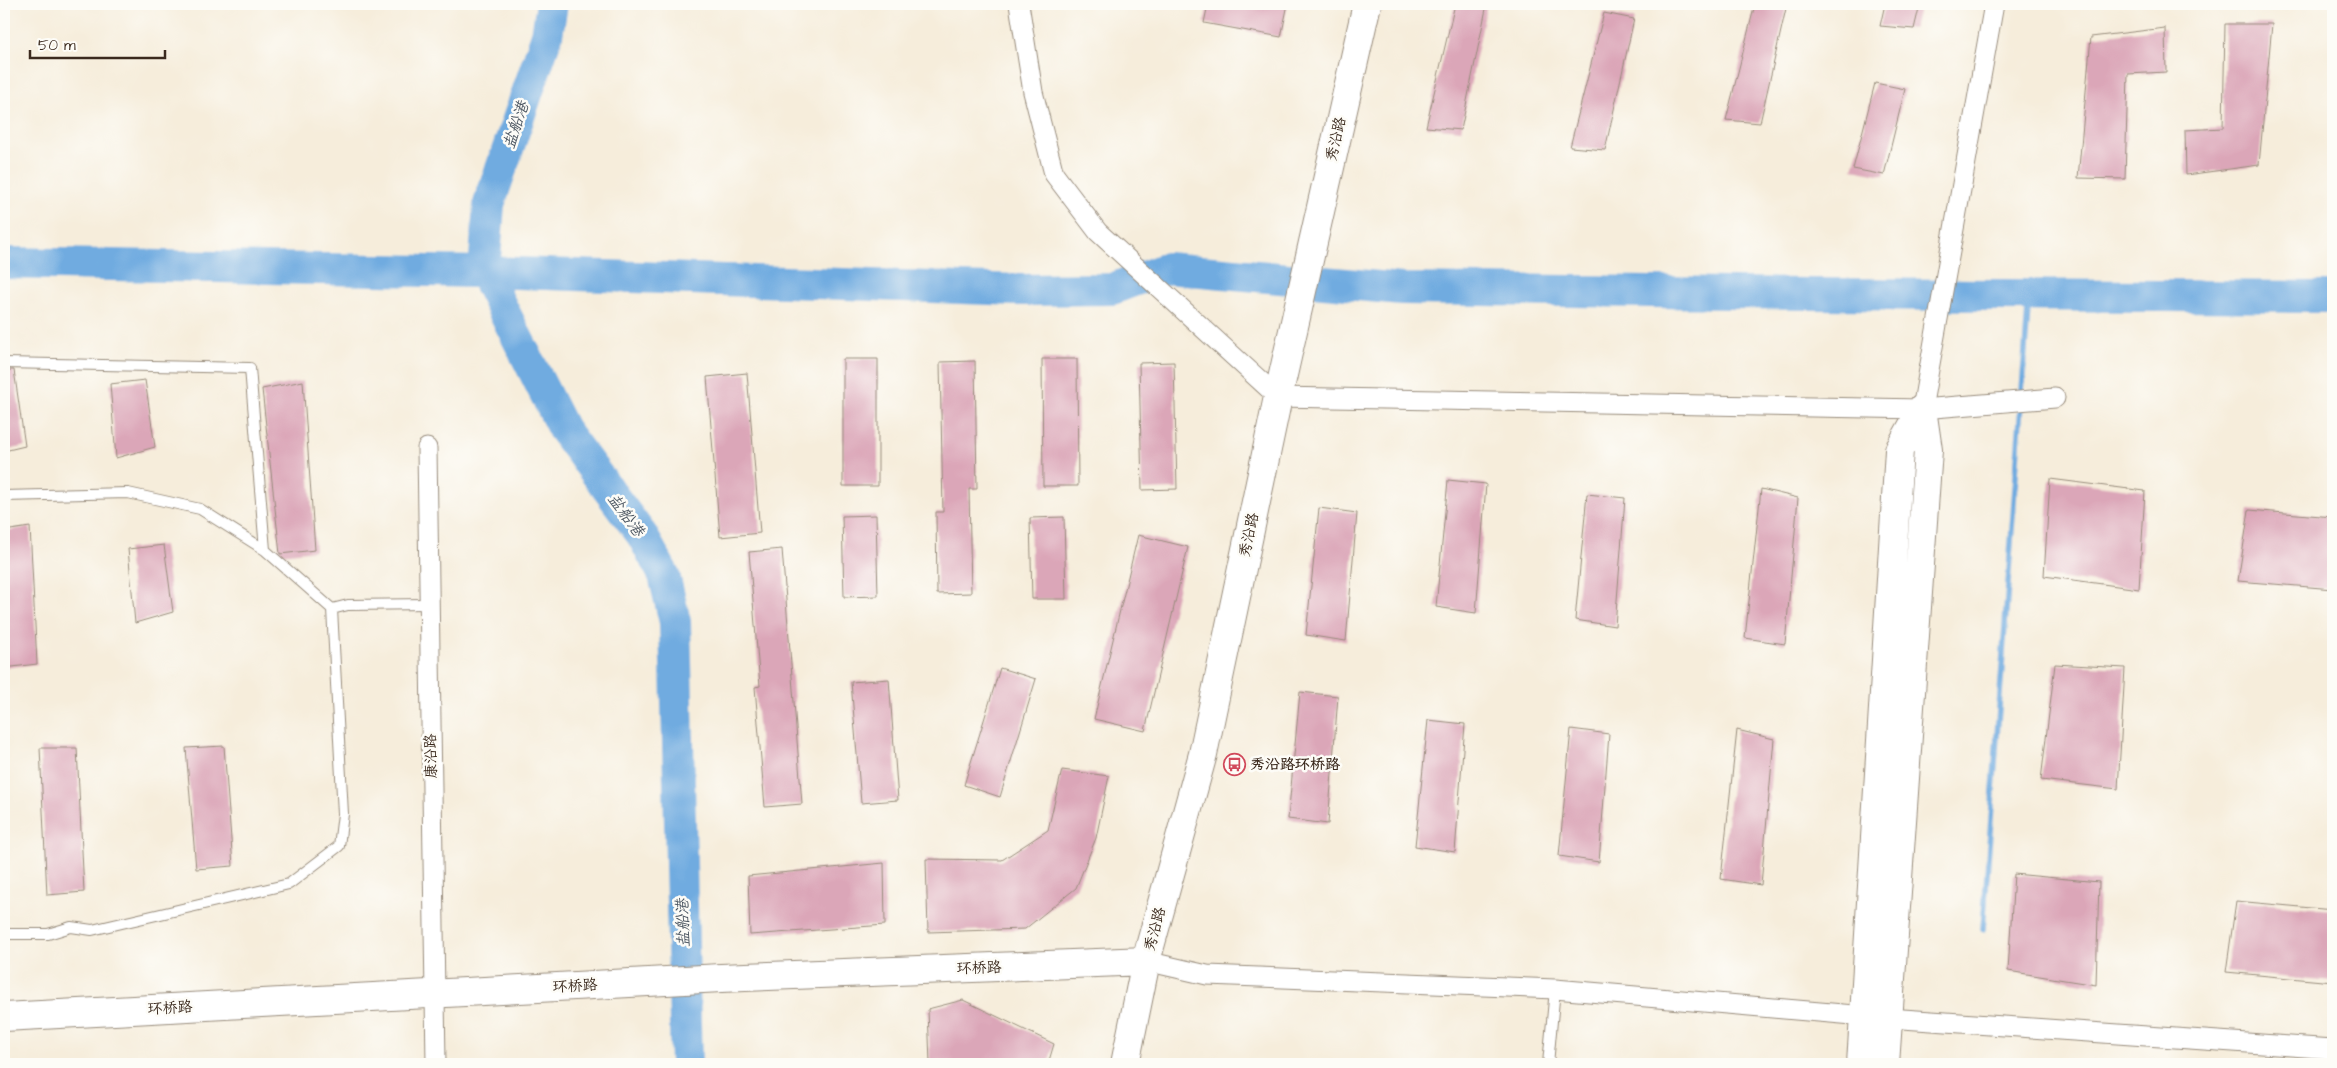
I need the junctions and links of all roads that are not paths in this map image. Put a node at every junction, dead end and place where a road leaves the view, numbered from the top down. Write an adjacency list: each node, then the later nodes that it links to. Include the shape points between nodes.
1 (1019, 4): 5 (street, via 1033,92 1054,174 1098,232)
2 (1367, 4): 5 (street, 秀沿路)
3 (1994, 4): 7 (street)
4 (4, 363): 10 (lane, via 250,368)
5 (1278, 397): 7 (street); 14 (street, 秀沿路, via 1203,754)
6 (2055, 398): 7 (street)
7 (1922, 409): 18 (street, via 1928,450)
8 (427, 448): 11 (street, 康沿路)
9 (4, 496): 10 (lane, via 128,493 200,509)
10 (265, 550): 12 (lane)
11 (430, 604): 12 (lane, via 348,605); 16 (street, 康沿路)
12 (332, 609): 13 (lane, via 343,814 339,846 289,884 92,930 71,927 48,934)
13 (4, 934)
14 (1146, 961): 15 (street, via 1207,975); 16 (street, 环桥路, via 721,978); 21 (street, 秀沿路)
15 (1555, 989): 18 (street); 22 (lane)
16 (435, 994): 17 (street, 环桥路); 20 (street, 康沿路)
17 (4, 1017)
18 (1876, 1017): 19 (street); 23 (street); 24 (street)
19 (2333, 1049)
20 (436, 1064)
21 (1125, 1064)
22 (1548, 1064)
23 (1861, 1064)
24 (1885, 1064)

